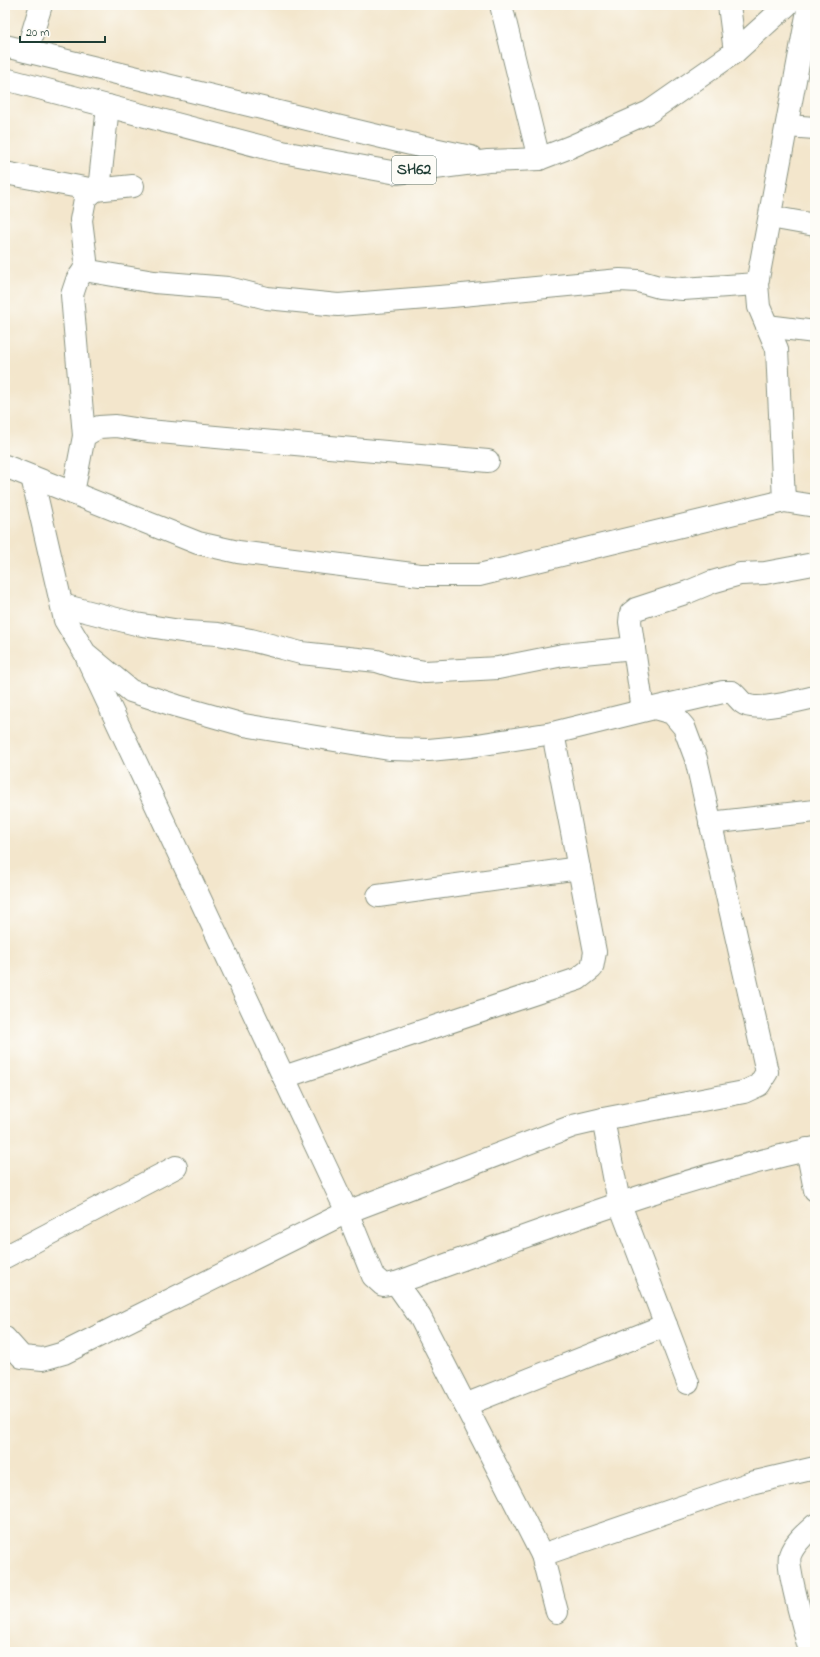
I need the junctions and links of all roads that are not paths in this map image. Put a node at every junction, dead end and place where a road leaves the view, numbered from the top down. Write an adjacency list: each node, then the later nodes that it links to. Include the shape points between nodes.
1 (40, 5): 7 (street)
2 (501, 5): 13 (street)
3 (729, 5): 8 (street)
4 (787, 5): 8 (street, SH62)
5 (809, 5): 11 (street)
6 (5, 46): 7 (street)
7 (27, 51): 14 (street)
8 (735, 52): 13 (street, SH62, via 649,112 570,148)
9 (5, 79): 10 (street, SH62)
10 (108, 106): 14 (street, SH62, via 282,152 397,173); 17 (street, via 100,181)
11 (787, 126): 12 (street); 18 (street)
12 (815, 128)
13 (539, 159): 14 (street, SH62)
14 (488, 161)
15 (5, 173): 17 (street)
16 (133, 186): 17 (street)
17 (95, 190): 20 (street, via 85,199 81,220 86,260)
18 (770, 217): 19 (street); 21 (street)
19 (815, 225)
20 (84, 270): 21 (street, via 154,282 228,288 267,298 338,305 620,280 683,289); 24 (street, via 72,295)
21 (757, 284): 22 (street, via 759,307)
22 (767, 326): 23 (street); 29 (street, via 777,349)
23 (815, 332)
24 (84, 436): 25 (street, via 99,428 116,426); 28 (street)
25 (488, 461)
26 (5, 466): 27 (street)
27 (32, 477): 28 (street); 32 (street)
28 (73, 493): 29 (street, via 198,543 238,552 420,575 448,576 479,575)
29 (784, 501): 30 (street)
30 (815, 506)
31 (808, 565): 33 (street, via 765,573 740,574 636,609 630,613)
32 (62, 605): 33 (street, via 136,624 218,634 301,653 377,661 425,672 498,668 562,655); 34 (street, via 65,620)
33 (634, 648): 36 (street)
34 (85, 653): 37 (street, via 131,691 244,725 389,749 429,750); 42 (street)
35 (815, 697): 36 (street, via 750,707 743,704 732,692 723,692)
36 (648, 709): 37 (street); 39 (street, via 672,713 684,727 696,759)
37 (553, 734): 40 (street)
38 (815, 811): 39 (street)
39 (710, 823): 43 (street, via 767,1072 759,1085 744,1092)
40 (579, 868): 41 (street); 42 (street, via 595,952 592,968 578,979)
41 (378, 896)
42 (284, 1077): 48 (street)
43 (603, 1119): 47 (street); 48 (street, via 573,1126)
44 (811, 1149): 46 (street); 47 (street, via 706,1175)
45 (176, 1167): 49 (street)
46 (815, 1190)
47 (619, 1202): 50 (street); 51 (street)
48 (347, 1212): 50 (street, via 373,1276 384,1285); 52 (street, via 64,1353 43,1359 22,1357)
49 (5, 1257)
50 (396, 1283): 54 (street, via 420,1317)
51 (666, 1325): 53 (street); 54 (street)
52 (5, 1338)
53 (688, 1383)
54 (465, 1405): 57 (street)
55 (815, 1468): 57 (street, via 751,1483)
56 (815, 1525): 59 (street, via 795,1545 790,1556 791,1575)
57 (542, 1555): 58 (street)
58 (556, 1612)
59 (810, 1652)

